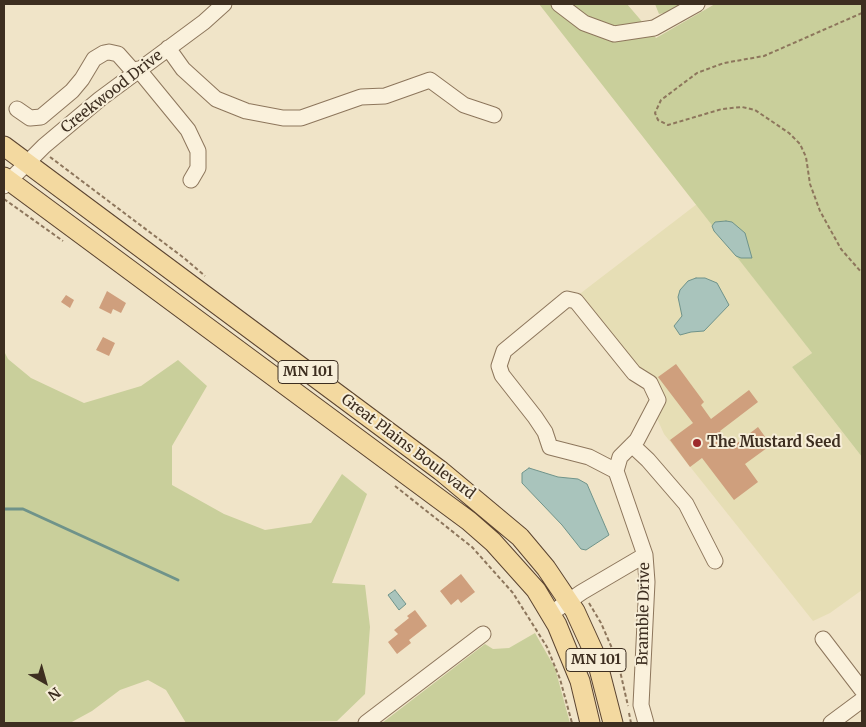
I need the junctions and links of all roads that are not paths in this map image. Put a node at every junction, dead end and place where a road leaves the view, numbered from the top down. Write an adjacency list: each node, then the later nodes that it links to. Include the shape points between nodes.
1 (224, 4): 4 (street, Creekwood Drive)
2 (559, 4): 3 (street, via 584,22 614,34 654,28)
3 (697, 4)
4 (168, 48): 5 (street, Creekwood Drive); 7 (street, via 183,69 216,99 246,111 301,118 360,97 385,96 430,80 464,105)
5 (136, 71): 6 (street, via 118,54 104,53 94,59 72,91 40,117 28,118); 9 (street, Creekwood Drive); 10 (street, via 188,130 198,151 198,168)
6 (16, 109)
7 (494, 115)
8 (4, 146): 9 (main road, Great Plains Boulevard / MN 101)
9 (27, 163): 11 (street, Creekwood Drive); 16 (main road, Great Plains Boulevard / MN 101, via 481,502 529,547)
10 (190, 180)
11 (5, 186): 17 (main road, Great Plains Boulevard / MN 101, via 469,521 514,563)
12 (632, 445): 13 (street, via 620,457); 13 (street, via 658,400 654,389 634,373 576,301 567,299 504,351 499,366 502,375 536,417 550,447 589,457); 15 (street, via 686,504)
13 (616, 471): 14 (street)
14 (645, 556): 16 (street, Bramble Drive); 25 (street, Bramble Drive, via 648,582 641,705)
15 (715, 561)
16 (570, 600): 17 (street, Bramble Drive); 24 (main road, Great Plains Boulevard / MN 101, via 596,657)
17 (550, 614): 23 (main road, Great Plains Boulevard / MN 101, via 574,664)
18 (483, 634): 22 (street)
19 (823, 639): 20 (street)
20 (862, 690)
21 (862, 700): 26 (street)
22 (366, 723)
23 (590, 723)
24 (613, 723)
25 (646, 723)
26 (830, 723)

